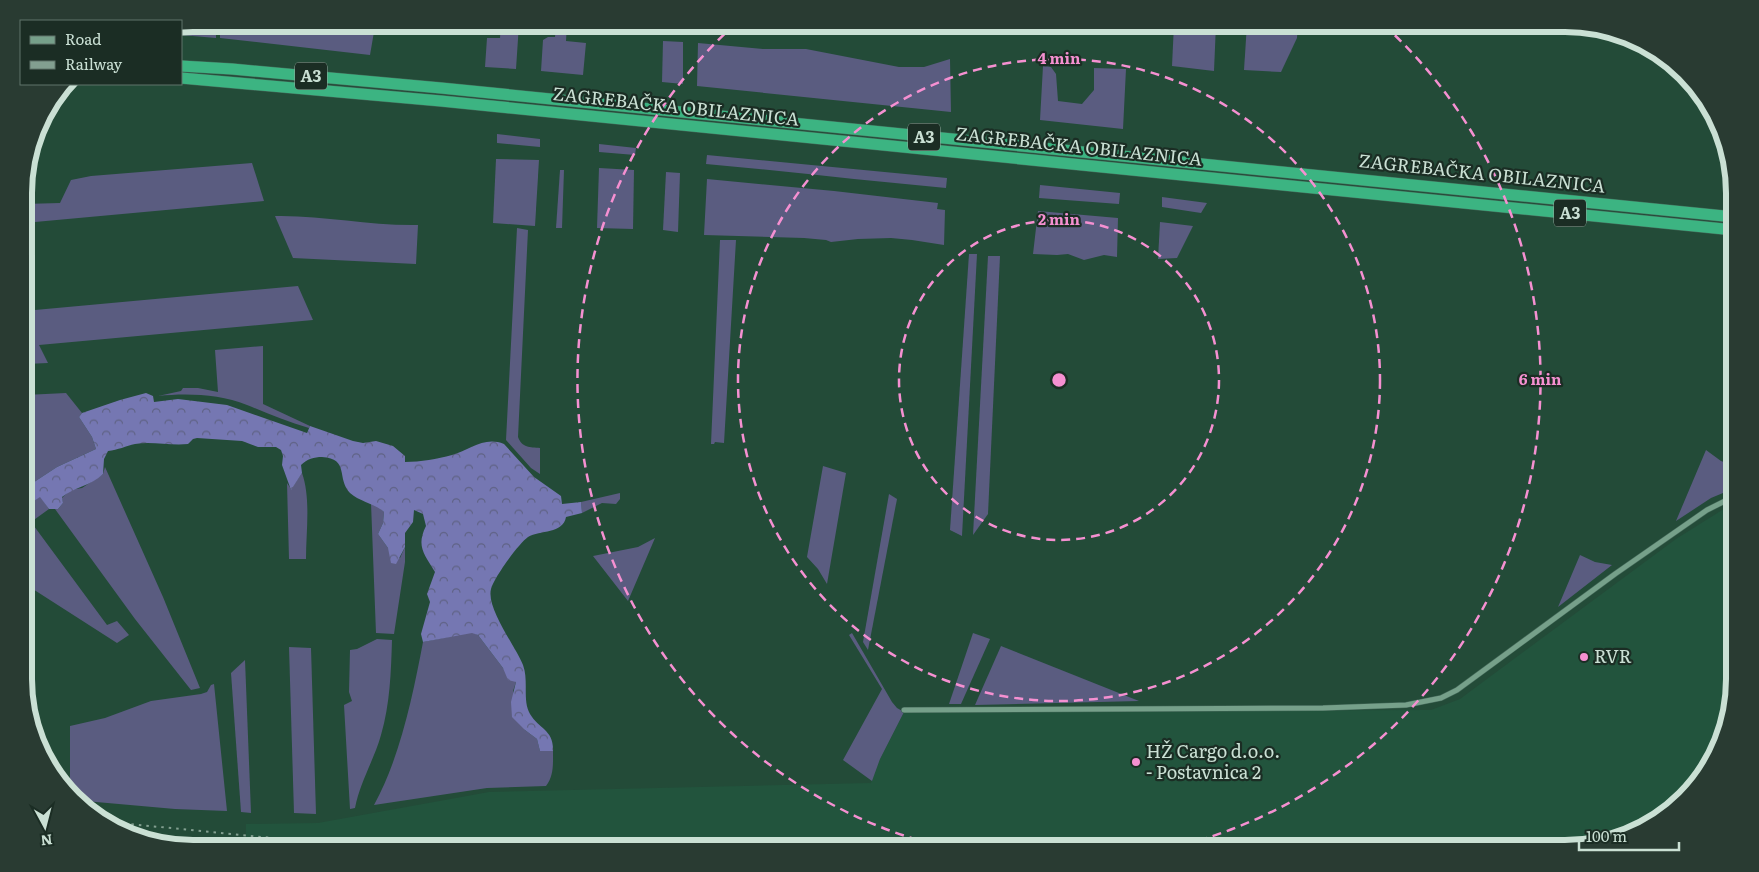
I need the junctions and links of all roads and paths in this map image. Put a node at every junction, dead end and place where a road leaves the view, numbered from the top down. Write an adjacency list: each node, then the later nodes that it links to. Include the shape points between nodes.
1 (182, 66): 3 (highway, ZAGREBAČKA OBILAZNICA / A3, via 404,84)
2 (182, 78): 4 (highway, ZAGREBAČKA OBILAZNICA / A3)
3 (1726, 216)
4 (1726, 229)
5 (1726, 500): 6 (street, via 1706,510 1457,690 1441,698 1406,704 1323,708)
6 (904, 710)

